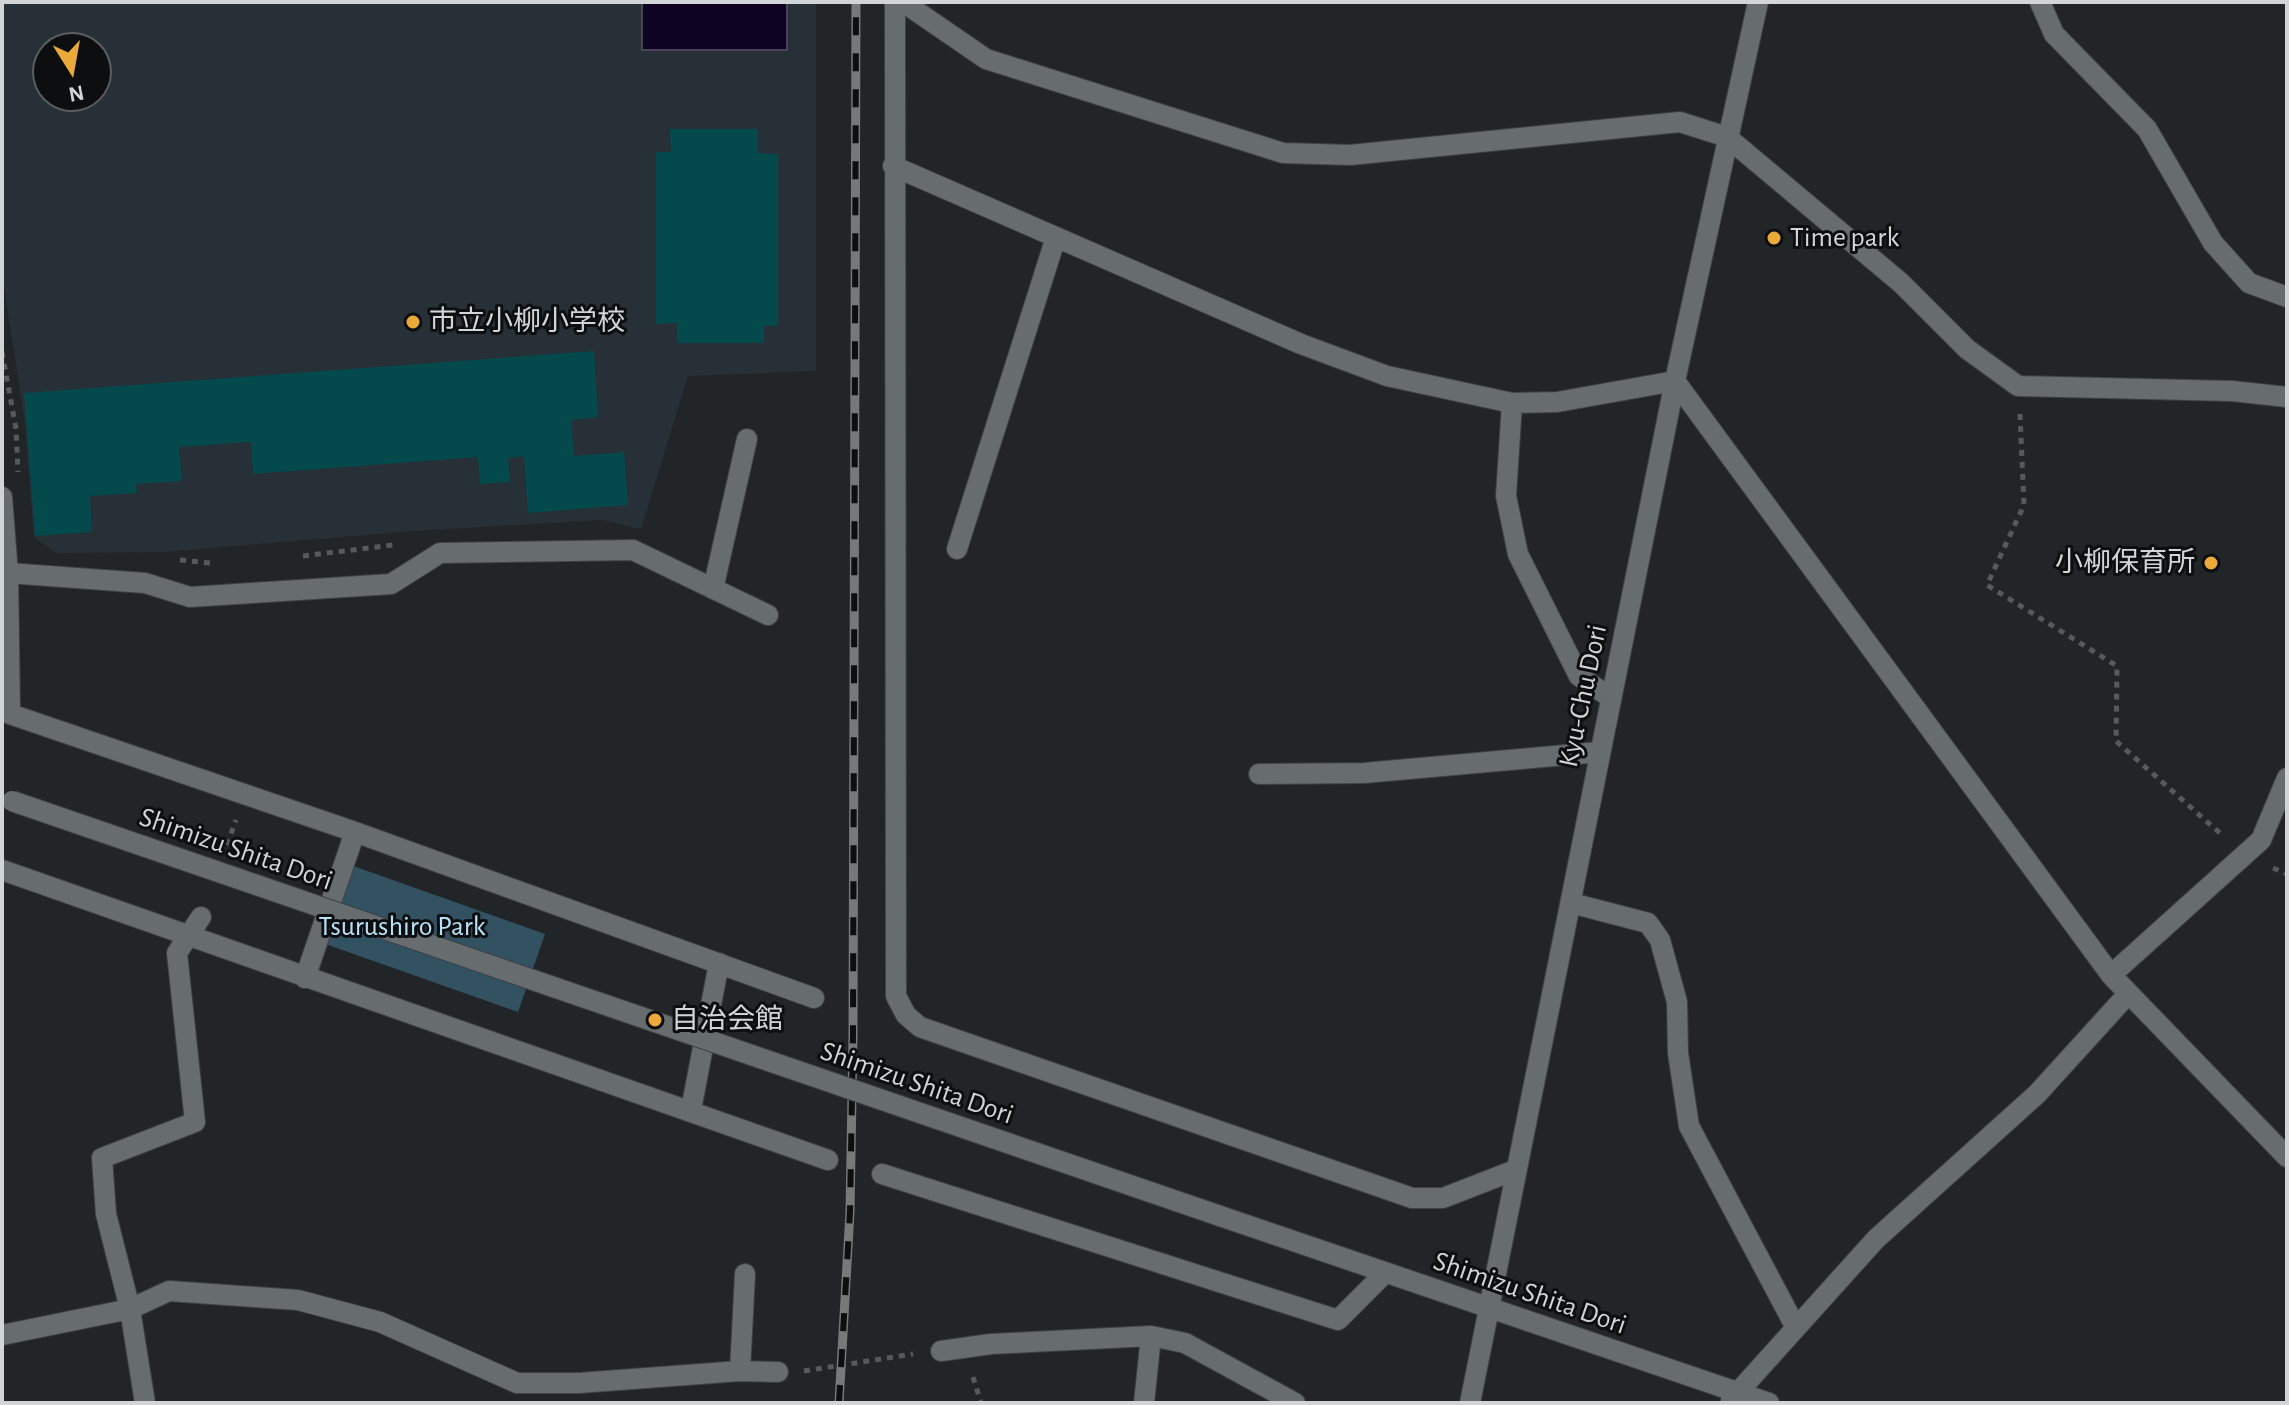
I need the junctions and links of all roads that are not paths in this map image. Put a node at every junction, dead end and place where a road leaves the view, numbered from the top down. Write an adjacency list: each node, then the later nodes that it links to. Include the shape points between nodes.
1 (895, 2): 6 (street)
2 (903, 2): 5 (street, via 986,59 1283,153 1350,155 1680,122)
3 (1758, 2): 5 (street, Kyu-Chu Dori)
4 (2040, 2): 8 (street, via 2054,34 2147,129 2213,243 2249,283)
5 (1727, 137): 9 (street, Kyu-Chu Dori); 10 (street, via 1901,283 1967,349 2018,386)
6 (893, 166): 7 (street); 37 (street, via 896,996 906,1015 920,1027 1412,1198 1443,1198)
7 (1056, 237): 11 (street, via 1387,376); 14 (street)
8 (2287, 297)
9 (1675, 381): 11 (street, via 1557,402); 18 (street, Kyu-Chu Dori); 30 (street)
10 (2287, 397)
11 (1512, 403): 18 (street, via 1506,496 1518,554 1579,676)
12 (747, 439): 16 (street)
13 (2, 497): 15 (street)
14 (957, 549)
15 (8, 573): 16 (street, via 145,583 190,597 391,584 440,553 633,550); 19 (street)
16 (713, 589): 17 (street)
17 (768, 615)
18 (1611, 698): 20 (street, Kyu-Chu Dori)
19 (6, 713): 24 (street)
20 (1599, 752): 21 (street, via 1364,773); 26 (street, Kyu-Chu Dori)
21 (1259, 774)
22 (2287, 778): 30 (street, via 2261,840)
23 (7, 800): 39 (street, Shimizu Shita Dori, bridge)
24 (355, 832): 29 (street); 31 (street)
25 (2, 870): 28 (street)
26 (1571, 903): 37 (street, Kyu-Chu Dori); 43 (street, via 1648,923 1660,940 1677,1002 1689,1126)
27 (201, 917): 28 (street)
28 (190, 938): 31 (street); 41 (street, via 177,953 195,1122 102,1158 106,1214)
29 (719, 963): 33 (street); 34 (street)
30 (2111, 975): 32 (street)
31 (305, 978): 34 (street)
32 (2128, 994): 35 (street); 43 (street, via 2037,1094 1876,1239)
33 (814, 998)
34 (691, 1110): 36 (street)
35 (2287, 1157)
36 (828, 1160)
37 (1515, 1170): 42 (street, Kyu-Chu Dori)
38 (882, 1174): 39 (street, via 1338,1320)
39 (1385, 1273): 42 (street, Shimizu Shita Dori)
40 (745, 1274): 47 (street)
41 (130, 1309): 44 (street); 47 (street, via 169,1291 298,1300 380,1322 517,1383); 50 (street)
42 (1489, 1309): 49 (street, Shimizu Shita Dori); 53 (street, Kyu-Chu Dori)
43 (1795, 1326): 49 (street)
44 (2, 1335)
45 (1151, 1336): 46 (street); 51 (street); 52 (street, via 1185,1343)
46 (941, 1351)
47 (740, 1371): 48 (street)
48 (778, 1372)
49 (1734, 1398): 54 (street, Shimizu Shita Dori)
50 (145, 1403)
51 (1144, 1403)
52 (1295, 1403)
53 (1470, 1403)
54 (1769, 1403)

